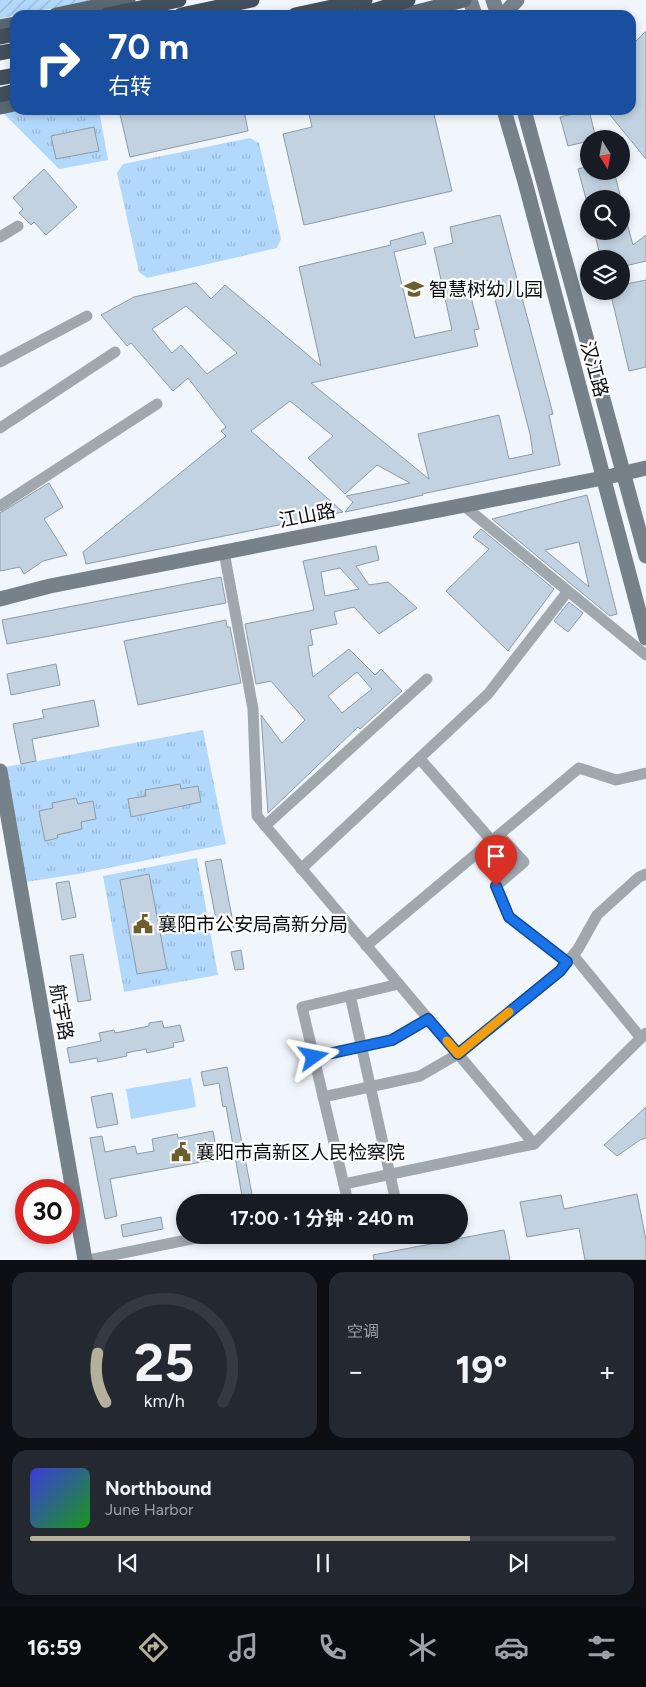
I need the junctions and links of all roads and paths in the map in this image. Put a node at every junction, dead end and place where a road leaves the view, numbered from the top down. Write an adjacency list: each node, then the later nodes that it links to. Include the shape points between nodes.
1 (128, 0): 8 (main road)
2 (179, 0): 9 (highway)
3 (252, 0): 10 (highway)
4 (365, 0): 11 (highway)
5 (408, 0): 12 (highway)
6 (464, 0): 13 (main road)
7 (517, 0): 14 (street)
8 (80, 10)
9 (131, 10)
10 (205, 10)
11 (318, 10)
12 (376, 10)
13 (425, 10)
14 (508, 10)
15 (505, 115): 26 (street, 汉江路)
16 (525, 115): 25 (street, 汉江路)
17 (18, 226): 18 (street)
18 (0, 237)
19 (88, 316): 21 (street)
20 (115, 352): 23 (street)
21 (0, 362)
22 (157, 404): 28 (street)
23 (0, 428)
24 (646, 468): 25 (street, 江山路)
25 (623, 473): 26 (street, 江山路); 30 (street, 汉江路)
26 (603, 478): 27 (street, 江山路); 33 (street, 汉江路)
27 (463, 505): 29 (street, 江山路); 31 (street)
28 (0, 506)
29 (224, 552): 32 (street, 江山路); 39 (street, via 253,709 257,816)
30 (646, 556)
31 (568, 591): 34 (street); 36 (street, via 488,694)
32 (0, 598)
33 (646, 638)
34 (646, 655)
35 (427, 680): 39 (street)
36 (420, 759): 40 (street); 41 (street)
37 (0, 771): 60 (street, 航宇路)
38 (646, 773): 40 (street, via 616,780 579,768)
39 (265, 826): 41 (street)
40 (495, 838): 43 (street); 44 (street, via 524,862 496,886 509,917)
41 (301, 869): 43 (street)
42 (646, 874): 44 (street, via 597,915)
43 (366, 946): 45 (street)
44 (570, 959): 48 (street); 50 (street, via 560,971)
45 (399, 984): 46 (street); 47 (street)
46 (350, 995): 49 (street); 51 (street, via 302,1007)
47 (428, 1019): 49 (street, via 392,1040); 50 (street)
48 (644, 1035): 54 (street)
49 (360, 1047): 51 (street); 52 (street)
50 (458, 1054): 52 (street, via 420,1076); 54 (street)
51 (314, 1057): 53 (street)
52 (370, 1087): 53 (street); 55 (street)
53 (323, 1097): 56 (street)
54 (534, 1144): 55 (street)
55 (390, 1175): 56 (street); 58 (street)
56 (344, 1184): 57 (street)
57 (346, 1194)
58 (394, 1194)
59 (176, 1242): 60 (street)
60 (87, 1260)

